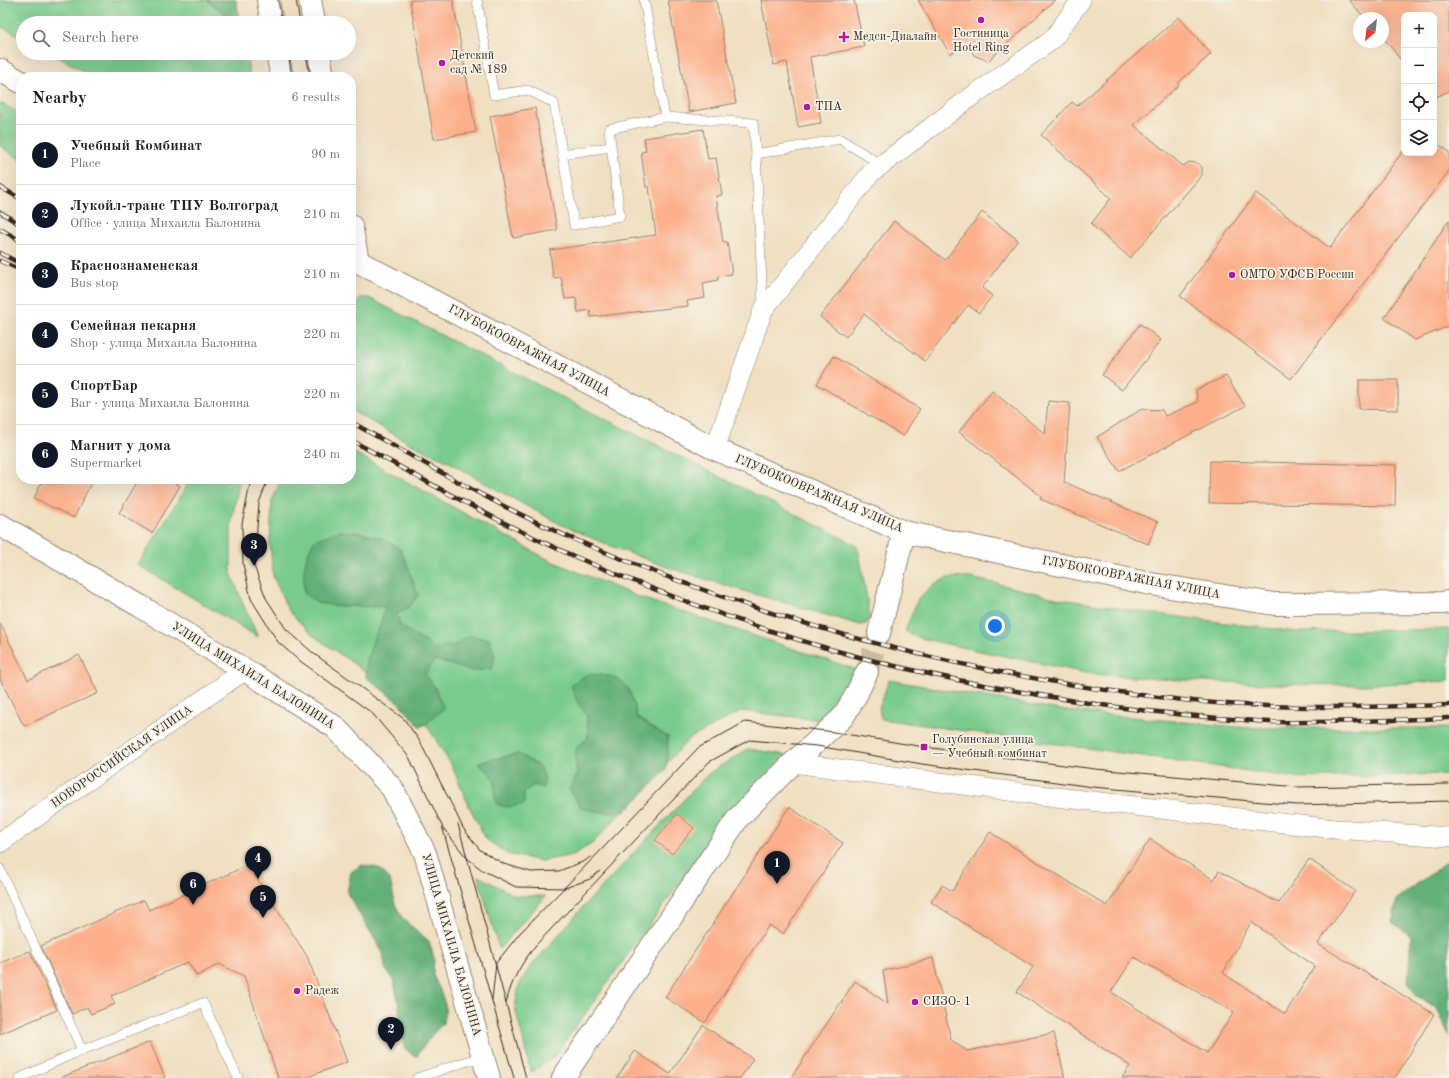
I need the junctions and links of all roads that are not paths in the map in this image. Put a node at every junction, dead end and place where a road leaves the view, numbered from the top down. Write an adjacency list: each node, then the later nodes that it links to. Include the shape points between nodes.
1 (268, 0): 6 (main road)
2 (310, 0): 7 (main road)
3 (477, 0): 16 (lane, via 494,95 528,90 554,104)
4 (644, 0): 14 (lane)
5 (1081, 0): 18 (street, via 1052,40 968,98)
6 (271, 16)
7 (313, 16)
8 (278, 60): 11 (main road)
9 (320, 60): 12 (main road)
10 (0, 70): 13 (main road)
11 (281, 72)
12 (322, 72)
13 (16, 79)
14 (665, 117): 15 (lane, via 609,129); 17 (lane, via 753,123)
15 (612, 147): 16 (lane); 16 (lane, via 620,216 574,225)
16 (562, 154)
17 (756, 154): 18 (lane, via 840,139); 20 (lane)
18 (882, 165): 20 (street, via 871,173)
19 (356, 261): 21 (main road, ГЛУБОКООВРАЖНАЯ УЛИЦА)
20 (763, 310): 21 (street)
21 (715, 449): 23 (main road, ГЛУБОКООВРАЖНАЯ УЛИЦА)
22 (0, 525): 26 (main road, УЛИЦА МИХАИЛА БАЛОНИНА)
23 (904, 532): 24 (main road, ГЛУБОКООВРАЖНАЯ УЛИЦА, via 1151,584 1274,604); 25 (main road)
24 (1449, 602)
25 (879, 633)
26 (245, 670): 30 (street, НОВОРОССИЙСКАЯ УЛИЦА); 33 (main road, УЛИЦА МИХАИЛА БАЛОНИНА, via 335,727 392,788 425,853)
27 (867, 672): 28 (main road, via 843,717)
28 (793, 763): 29 (street, via 1047,796 1335,829); 38 (main road, via 738,818)
29 (1449, 837)
30 (0, 843)
31 (0, 869): 32 (lane)
32 (82, 1050): 34 (lane); 35 (lane, via 203,1003)
33 (483, 1056): 36 (lane); 37 (main road, УЛИЦА МИХАИЛА БАЛОНИНА)
34 (20, 1078)
35 (238, 1078)
36 (417, 1078)
37 (489, 1078)
38 (563, 1078)

